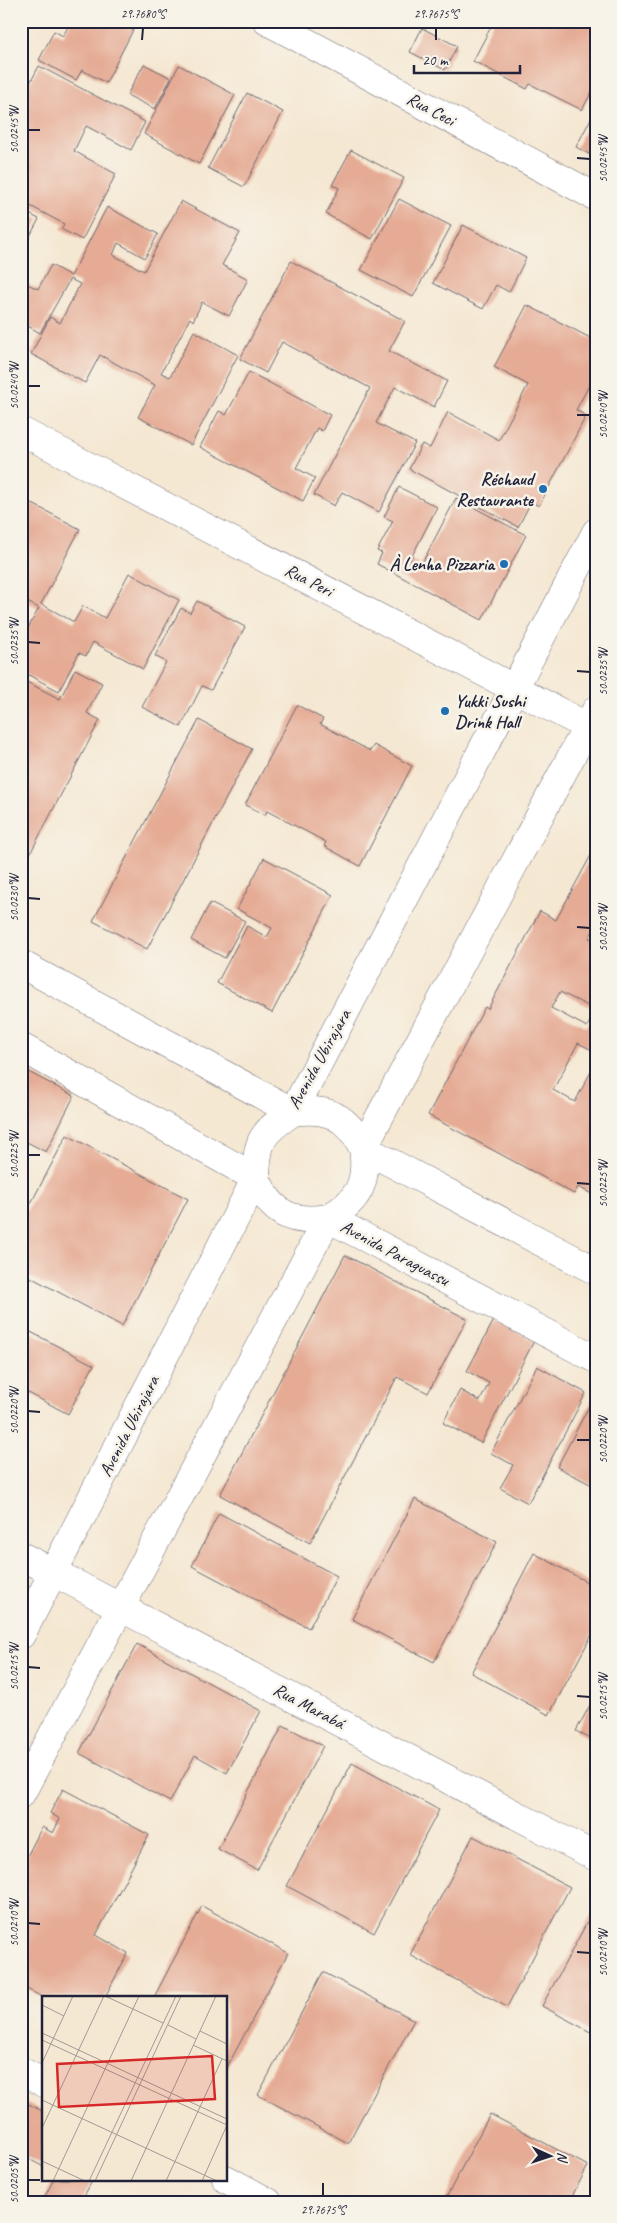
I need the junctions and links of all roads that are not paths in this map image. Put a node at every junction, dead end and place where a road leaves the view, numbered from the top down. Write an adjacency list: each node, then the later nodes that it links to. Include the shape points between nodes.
1 (267, 21): 2 (main road, Rua Ceci)
2 (596, 198)
3 (21, 431): 5 (main road, Rua Peri)
4 (596, 532): 5 (main road, Avenida Ubirajara)
5 (514, 686): 6 (main road, Rua Peri); 9 (main road, Avenida Ubirajara)
6 (593, 722): 10 (main road)
7 (21, 964): 9 (main road)
8 (21, 1047): 11 (main road)
9 (293, 1112): 10 (main road, via 327,1112 343,1120 355,1132); 11 (main road, Avenida Ubirajara, via 270,1127 256,1151)
10 (363, 1148): 12 (main road, via 366,1165 363,1182 343,1210); 13 (main road)
11 (256, 1178): 12 (main road, Avenida Paraguassu, via 276,1209 292,1218 310,1221); 16 (main road, Avenida Ubirajara)
12 (328, 1218): 14 (main road, Avenida Paraguassu); 17 (main road)
13 (596, 1271)
14 (596, 1359)
15 (21, 1556): 16 (main road, Rua Marabá)
16 (54, 1572): 17 (main road, Rua Marabá); 18 (main road, Avenida Ubirajara)
17 (121, 1606): 19 (main road); 20 (main road, Rua Marabá)
18 (21, 1635)
19 (21, 1794)
20 (596, 1857)
21 (21, 2071): 22 (main road)
22 (42, 2082)
23 (228, 2180): 24 (main road)
24 (268, 2202)

